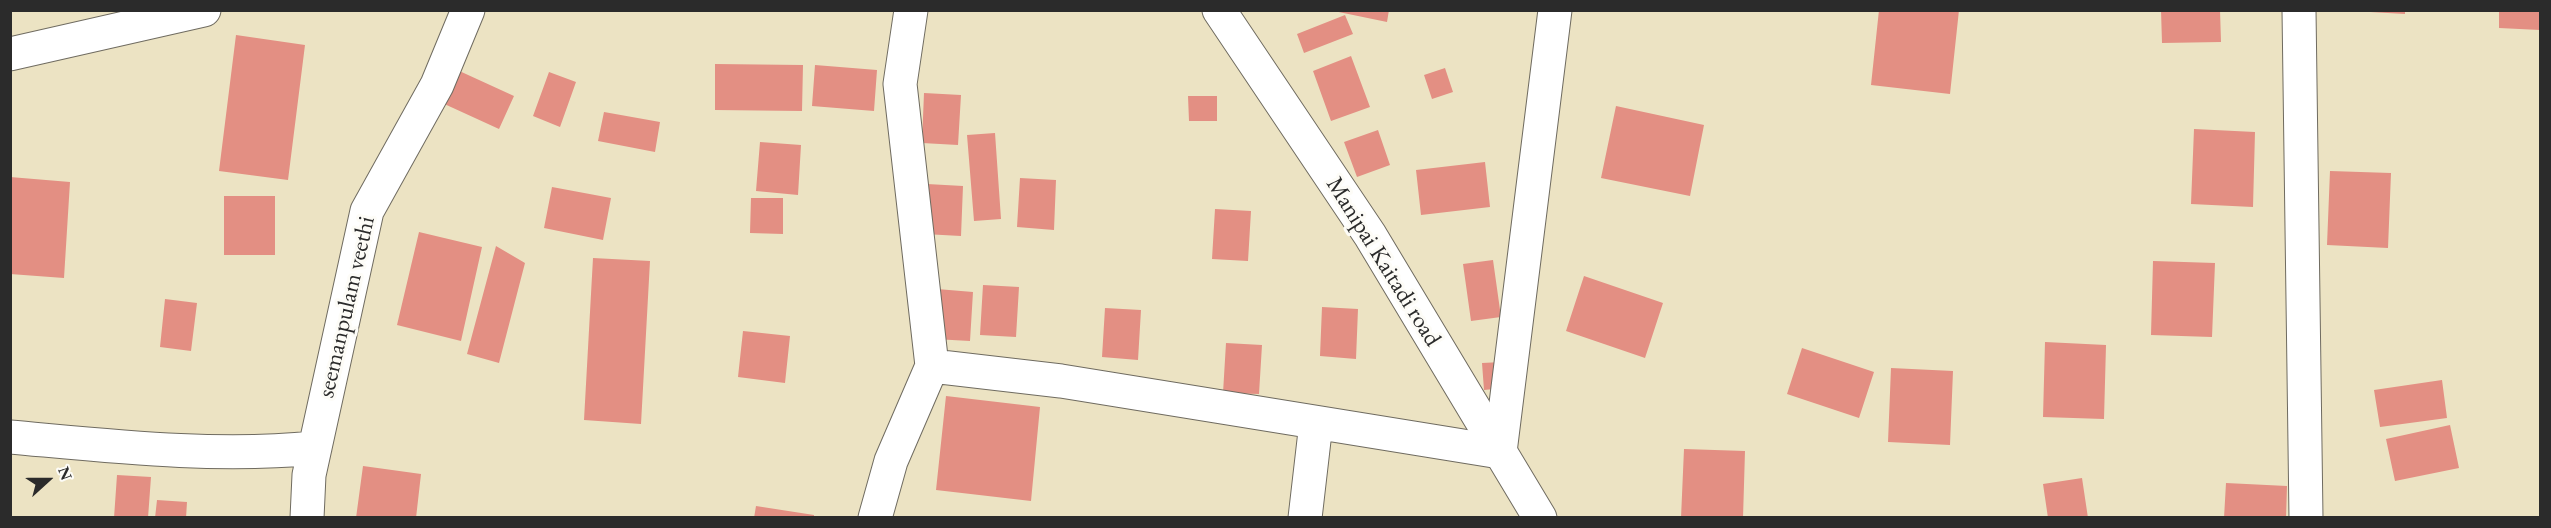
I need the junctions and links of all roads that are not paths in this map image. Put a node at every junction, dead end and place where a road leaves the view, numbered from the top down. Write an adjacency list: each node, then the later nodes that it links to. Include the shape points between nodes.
1 (204, 10): 7 (street)
2 (468, 10): 11 (street, seemanpulam veethi, via 437,85 367,211)
3 (911, 10): 8 (street, via 900,84)
4 (1218, 10): 12 (street, Manipai Kaitadi road, via 1370,235)
5 (1555, 10): 12 (street)
6 (2299, 10): 17 (street)
7 (10, 54)
8 (932, 366): 9 (street, via 1061,381); 14 (street, via 891,461)
9 (1316, 423): 12 (street); 15 (street)
10 (10, 436): 11 (street, via 140,449)
11 (315, 448): 13 (street, seemanpulam veethi)
12 (1500, 453): 16 (street, Manipai Kaitadi road)
13 (307, 518)
14 (875, 518)
15 (1305, 518)
16 (1540, 518)
17 (2306, 518)

